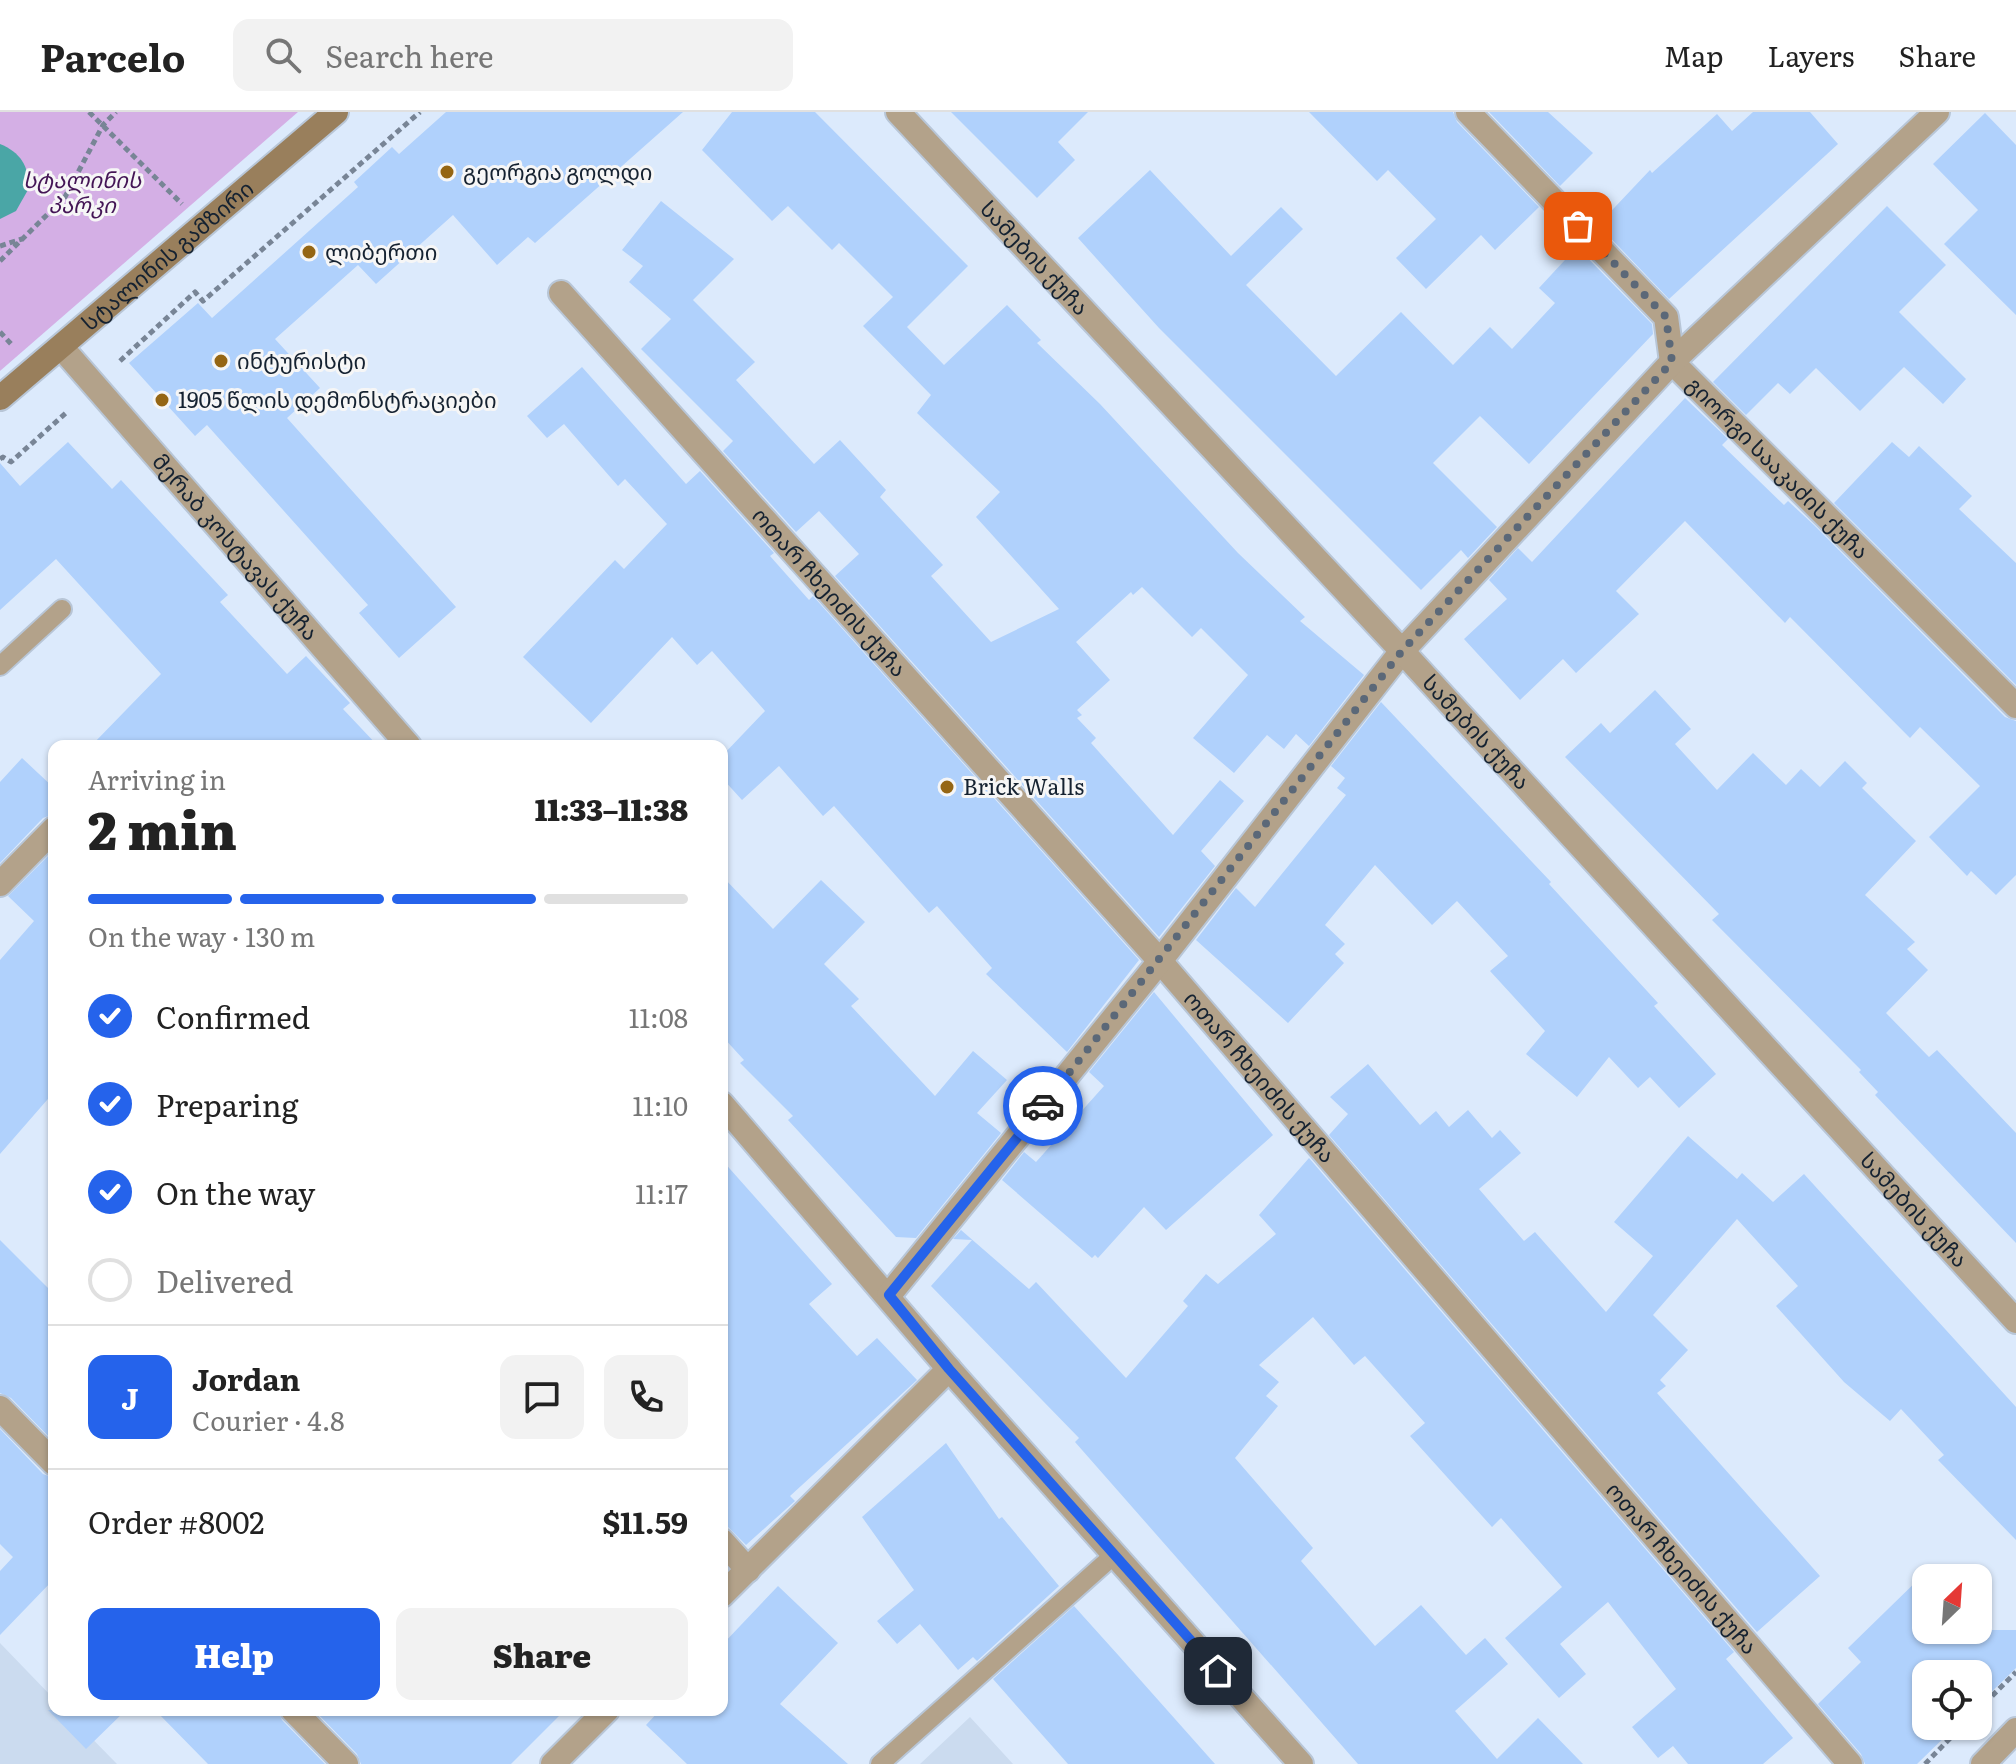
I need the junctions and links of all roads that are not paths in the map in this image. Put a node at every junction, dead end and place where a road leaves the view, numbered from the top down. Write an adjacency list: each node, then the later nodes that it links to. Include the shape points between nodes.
1 (336, 112): 6 (main road, სტალინის გამზირი)
2 (898, 112): 10 (street, სამების ქუჩა)
3 (1468, 112): 7 (street, გიორგი სააკაძის ქუჩა, via 1666,317)
4 (1937, 112): 7 (street)
5 (561, 293): 16 (street, ოთარ ჩხეიძის ქუჩა)
6 (62, 348): 8 (main road, სტალინის გამზირი); 13 (street, მერაბ კოსტავას ქუჩა)
7 (1672, 362): 10 (street); 12 (street, გიორგი სააკაძის ქუჩა)
8 (0, 398)
9 (62, 609): 11 (lane)
10 (1402, 651): 16 (street); 19 (street, სამების ქუჩა)
11 (0, 666)
12 (2016, 706)
13 (404, 740)
14 (48, 835): 15 (street)
15 (0, 884)
16 (1160, 961): 18 (street); 34 (street, ოთარ ჩხეიძის ქუჩა)
17 (728, 1111): 18 (street)
18 (889, 1295): 20 (street)
19 (2016, 1321)
20 (949, 1369): 24 (street); 25 (street)
21 (0, 1408): 22 (street)
22 (48, 1457)
23 (728, 1548): 25 (street)
24 (1114, 1555): 32 (lane); 33 (street)
25 (748, 1570): 26 (street)
26 (728, 1589)
27 (299, 1716): 30 (street)
28 (601, 1716): 31 (street)
29 (2016, 1730): 35 (street)
30 (346, 1764)
31 (553, 1764)
32 (880, 1764)
33 (1301, 1764)
34 (1850, 1764)
35 (1983, 1764)

